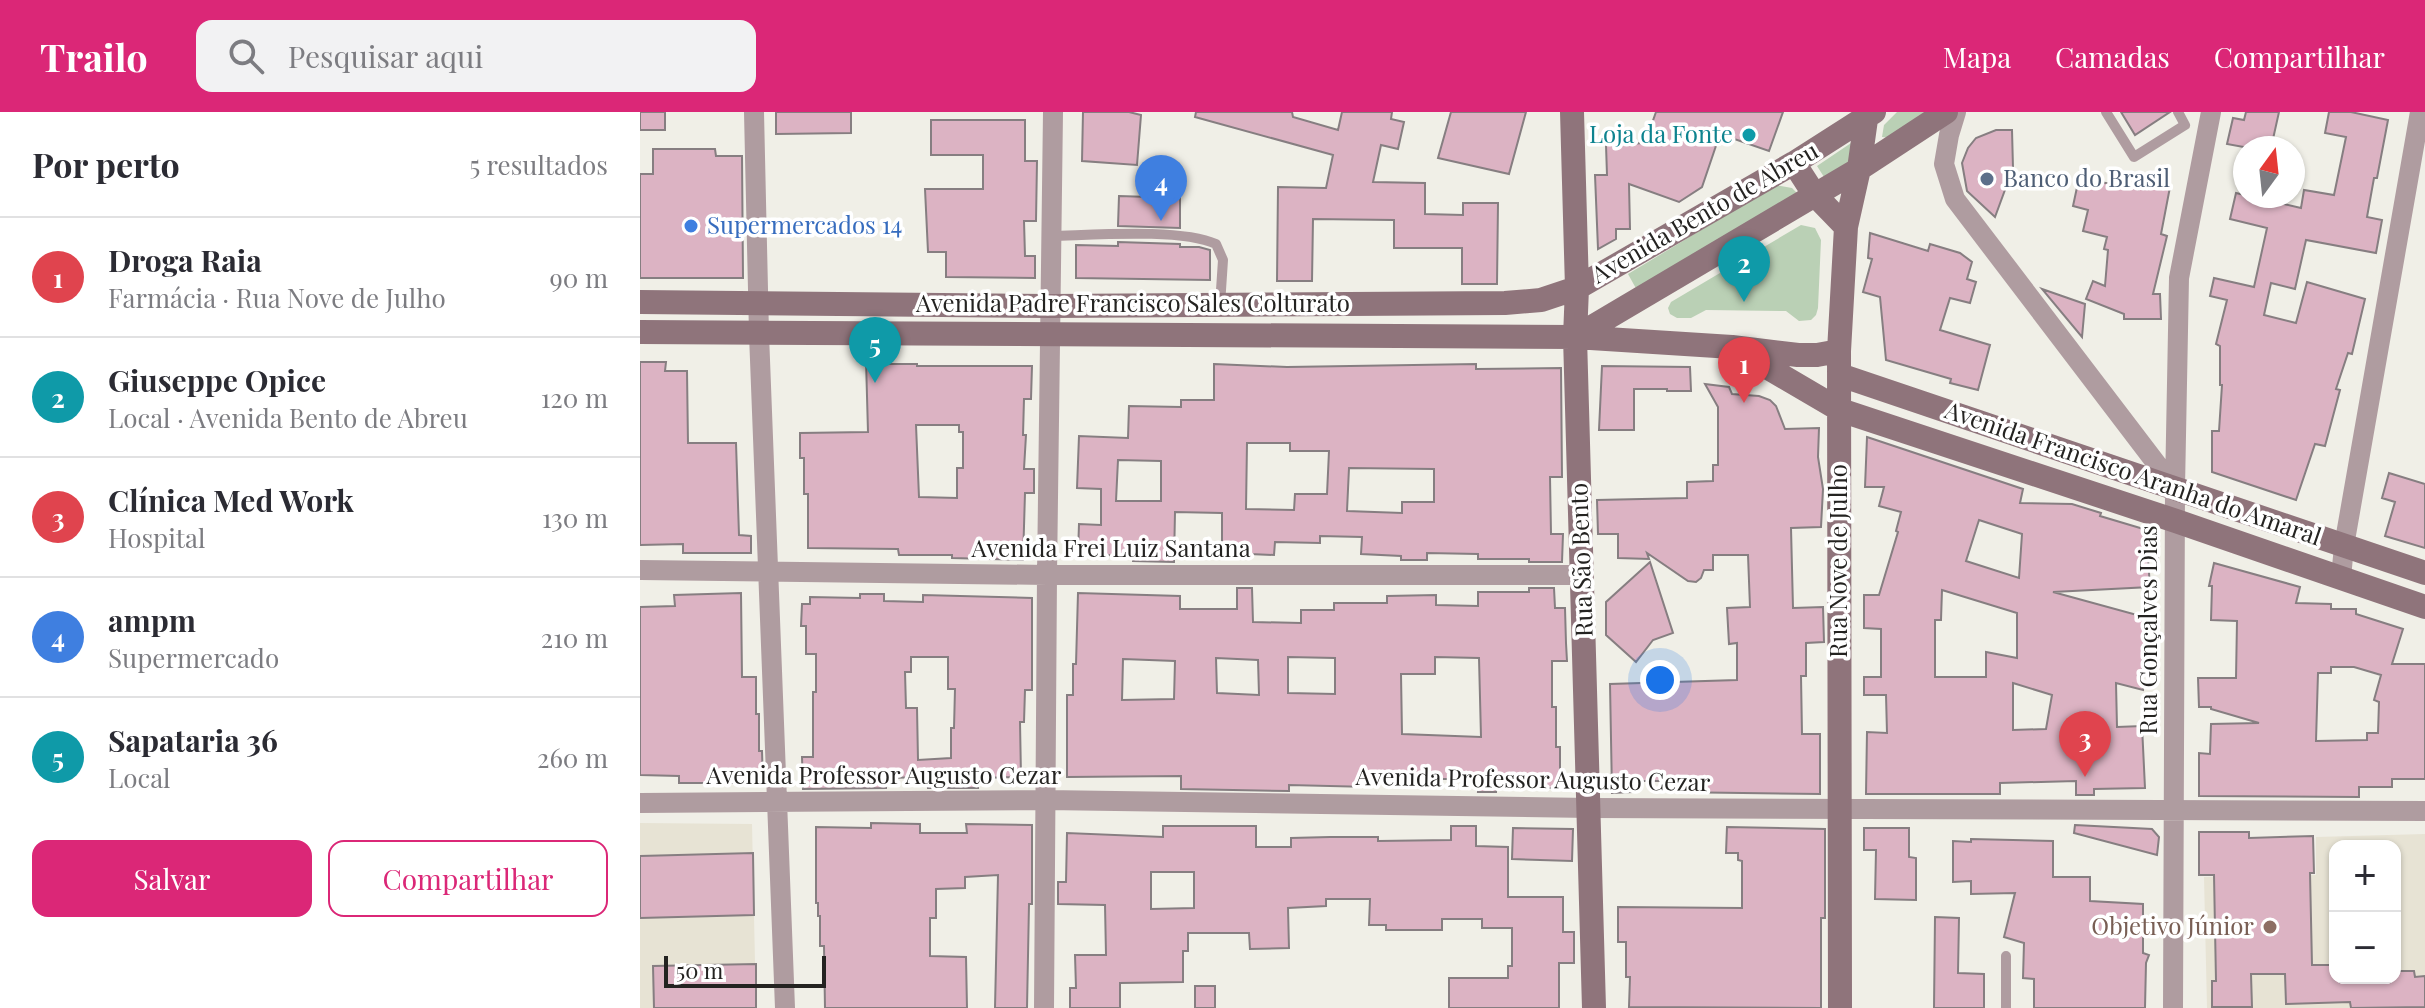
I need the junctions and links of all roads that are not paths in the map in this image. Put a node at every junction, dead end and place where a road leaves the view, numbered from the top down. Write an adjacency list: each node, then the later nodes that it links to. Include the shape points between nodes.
1 (754, 112): 18 (street)
2 (1053, 112): 15 (street)
3 (1572, 112): 16 (street, Rua São Bento)
4 (1946, 112): 12 (street, Avenida Bento de Abreu)
5 (1956, 112): 28 (street, via 1944,164 1955,199)
6 (2106, 112): 7 (lane, via 2134,157 2185,125)
7 (2178, 112)
8 (2211, 112): 28 (street, Rua Gonçalves Dias, via 2179,278)
9 (2420, 112): 30 (street)
10 (1869, 113): 11 (street, Avenida Bento de Abreu); 12 (street, Rua Nove de Julho)
11 (1794, 163): 13 (street); 16 (street, Avenida Bento de Abreu)
12 (1859, 169): 13 (street, Avenida Bento de Abreu); 14 (street, Rua Nove de Julho)
13 (1814, 194): 14 (street); 24 (street, Avenida Bento de Abreu)
14 (1846, 227): 26 (street, Rua Nove de Julho)
15 (1052, 236): 19 (lane, via 1202,238 1216,244 1223,260); 20 (street)
16 (1577, 288): 19 (street, Avenida Padre Francisco Sales Colturato, via 1541,300 1505,303); 24 (street, Rua São Bento)
17 (640, 302): 18 (street, Avenida Padre Francisco Sales Colturato)
18 (758, 304): 20 (street, Avenida Padre Francisco Sales Colturato); 22 (street)
19 (1220, 305): 20 (street, Avenida Padre Francisco Sales Colturato)
20 (1051, 306): 23 (street)
21 (640, 332): 22 (street, Avenida Padre Francisco Sales Colturato)
22 (759, 334): 23 (street, Avenida Padre Francisco Sales Colturato); 32 (street)
23 (1052, 335): 24 (street, Avenida Padre Francisco Sales Colturato); 34 (street)
24 (1575, 337): 25 (street, Avenida Padre Francisco Sales Colturato); 35 (street, Rua São Bento)
25 (1732, 347): 26 (street, Avenida Padre Francisco Sales Colturato, via 1817,355); 27 (street, Avenida Francisco Aranha do Amaral)
26 (1840, 363): 27 (street, Rua Nove de Julho); 28 (street, Avenida Francisco Aranha do Amaral)
27 (1840, 410): 29 (street, Avenida Francisco Aranha do Amaral); 42 (street, Rua Nove de Julho)
28 (2175, 488): 29 (street, Rua Gonçalves Dias); 30 (street, Avenida Francisco Aranha do Amaral)
29 (2176, 521): 36 (street, Avenida Francisco Aranha do Amaral); 43 (street, Rua Gonçalves Dias)
30 (2344, 546): 33 (street, Avenida Francisco Aranha do Amaral); 36 (street)
31 (640, 570): 32 (street, Avenida Frei Luiz Santana)
32 (770, 572): 34 (street, Avenida Frei Luiz Santana); 40 (street)
33 (2425, 573)
34 (1047, 575): 35 (street, Avenida Frei Luiz Santana); 38 (street)
35 (1582, 575): 41 (street, Rua São Bento)
36 (2341, 578): 37 (street, Avenida Francisco Aranha do Amaral)
37 (2425, 607)
38 (1046, 800): 40 (street, Avenida Professor Augusto Cezar); 41 (street, Avenida Professor Augusto Cezar); 47 (street)
39 (640, 803): 40 (street, Avenida Professor Augusto Cezar)
40 (778, 803): 46 (street)
41 (1590, 808): 42 (street, Avenida Professor Augusto Cezar); 48 (street, Rua São Bento)
42 (1839, 808): 43 (street, Avenida Professor Augusto Cezar); 49 (street, Rua Nove de Julho)
43 (2175, 811): 44 (street, Avenida Professor Augusto Cezar); 51 (street, Rua Gonçalves Dias)
44 (2425, 811)
45 (2006, 956): 50 (lane)
46 (785, 1008)
47 (1044, 1008)
48 (1594, 1008)
49 (1840, 1008)
50 (2006, 1008)
51 (2173, 1008)

